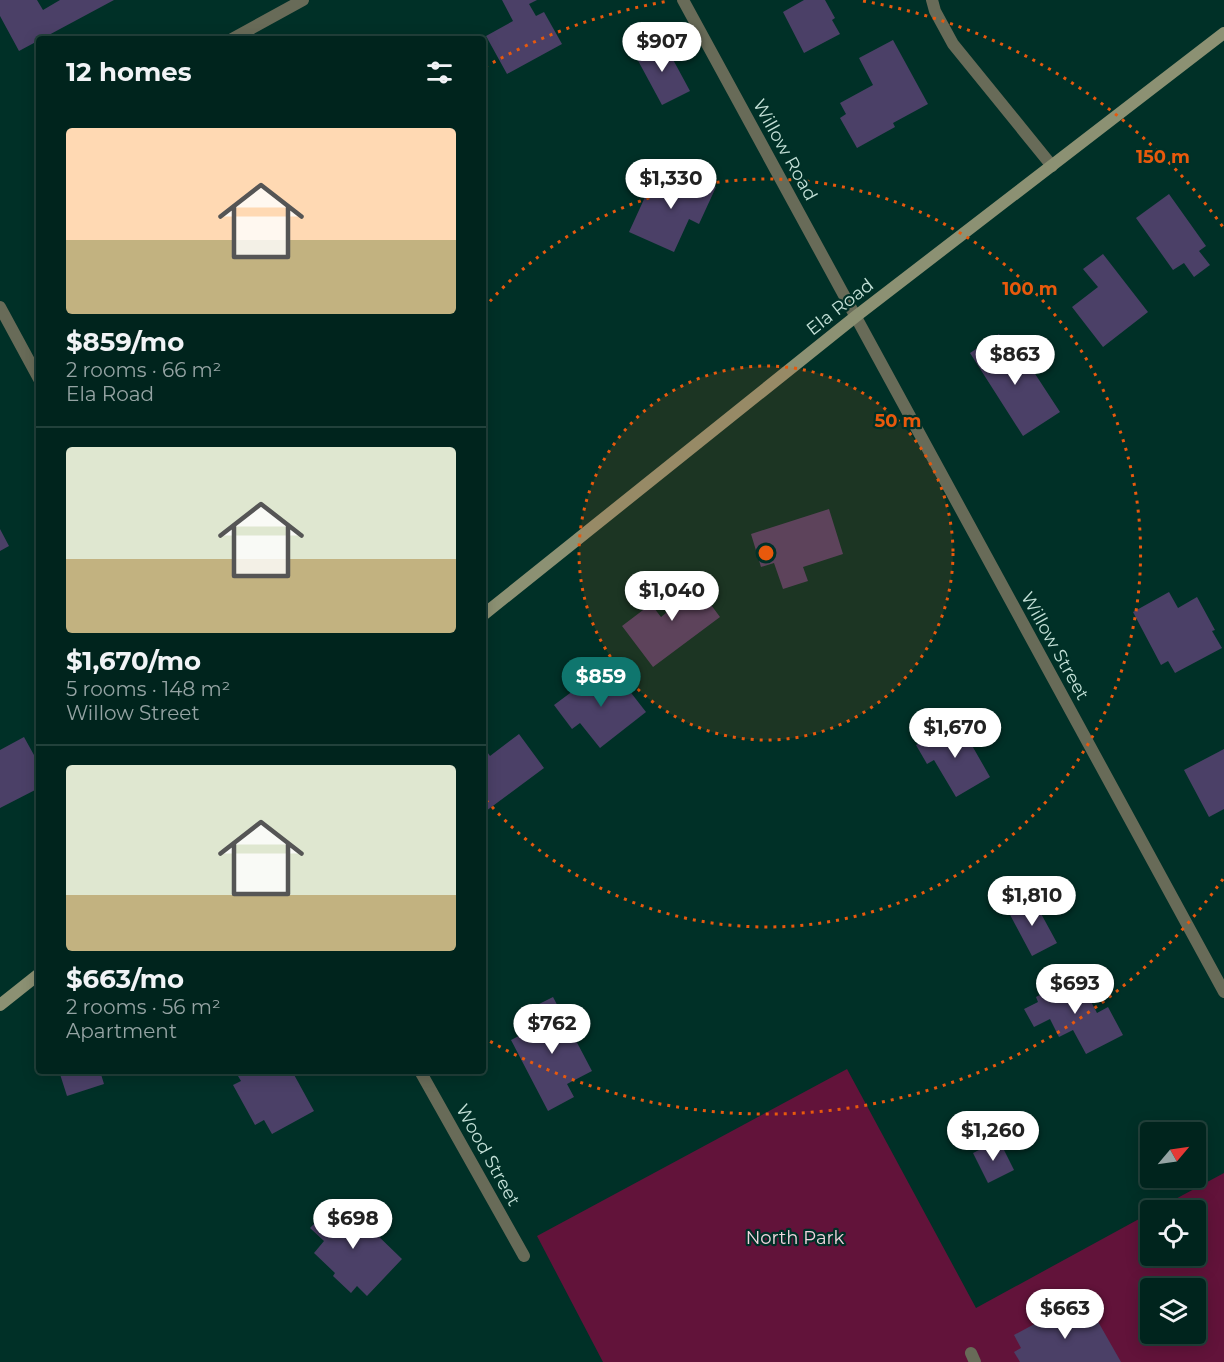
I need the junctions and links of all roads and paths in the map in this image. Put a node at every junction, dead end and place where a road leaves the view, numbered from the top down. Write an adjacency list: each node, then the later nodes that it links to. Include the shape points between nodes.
1 (303, 0): 5 (street)
2 (683, 0): 8 (street, Willow Road)
3 (932, 0): 6 (street, via 953,44)
4 (1224, 33): 6 (main road, Ela Road)
5 (237, 36)
6 (1052, 166): 8 (main road, Ela Road)
7 (0, 307): 9 (street)
8 (855, 317): 10 (main road, Ela Road); 12 (street, Willow Street)
9 (36, 373)
10 (486, 613)
11 (36, 976): 13 (main road)
12 (1224, 992)
13 (0, 1005)
14 (422, 1074): 15 (street, Wood Street)
15 (524, 1256)

